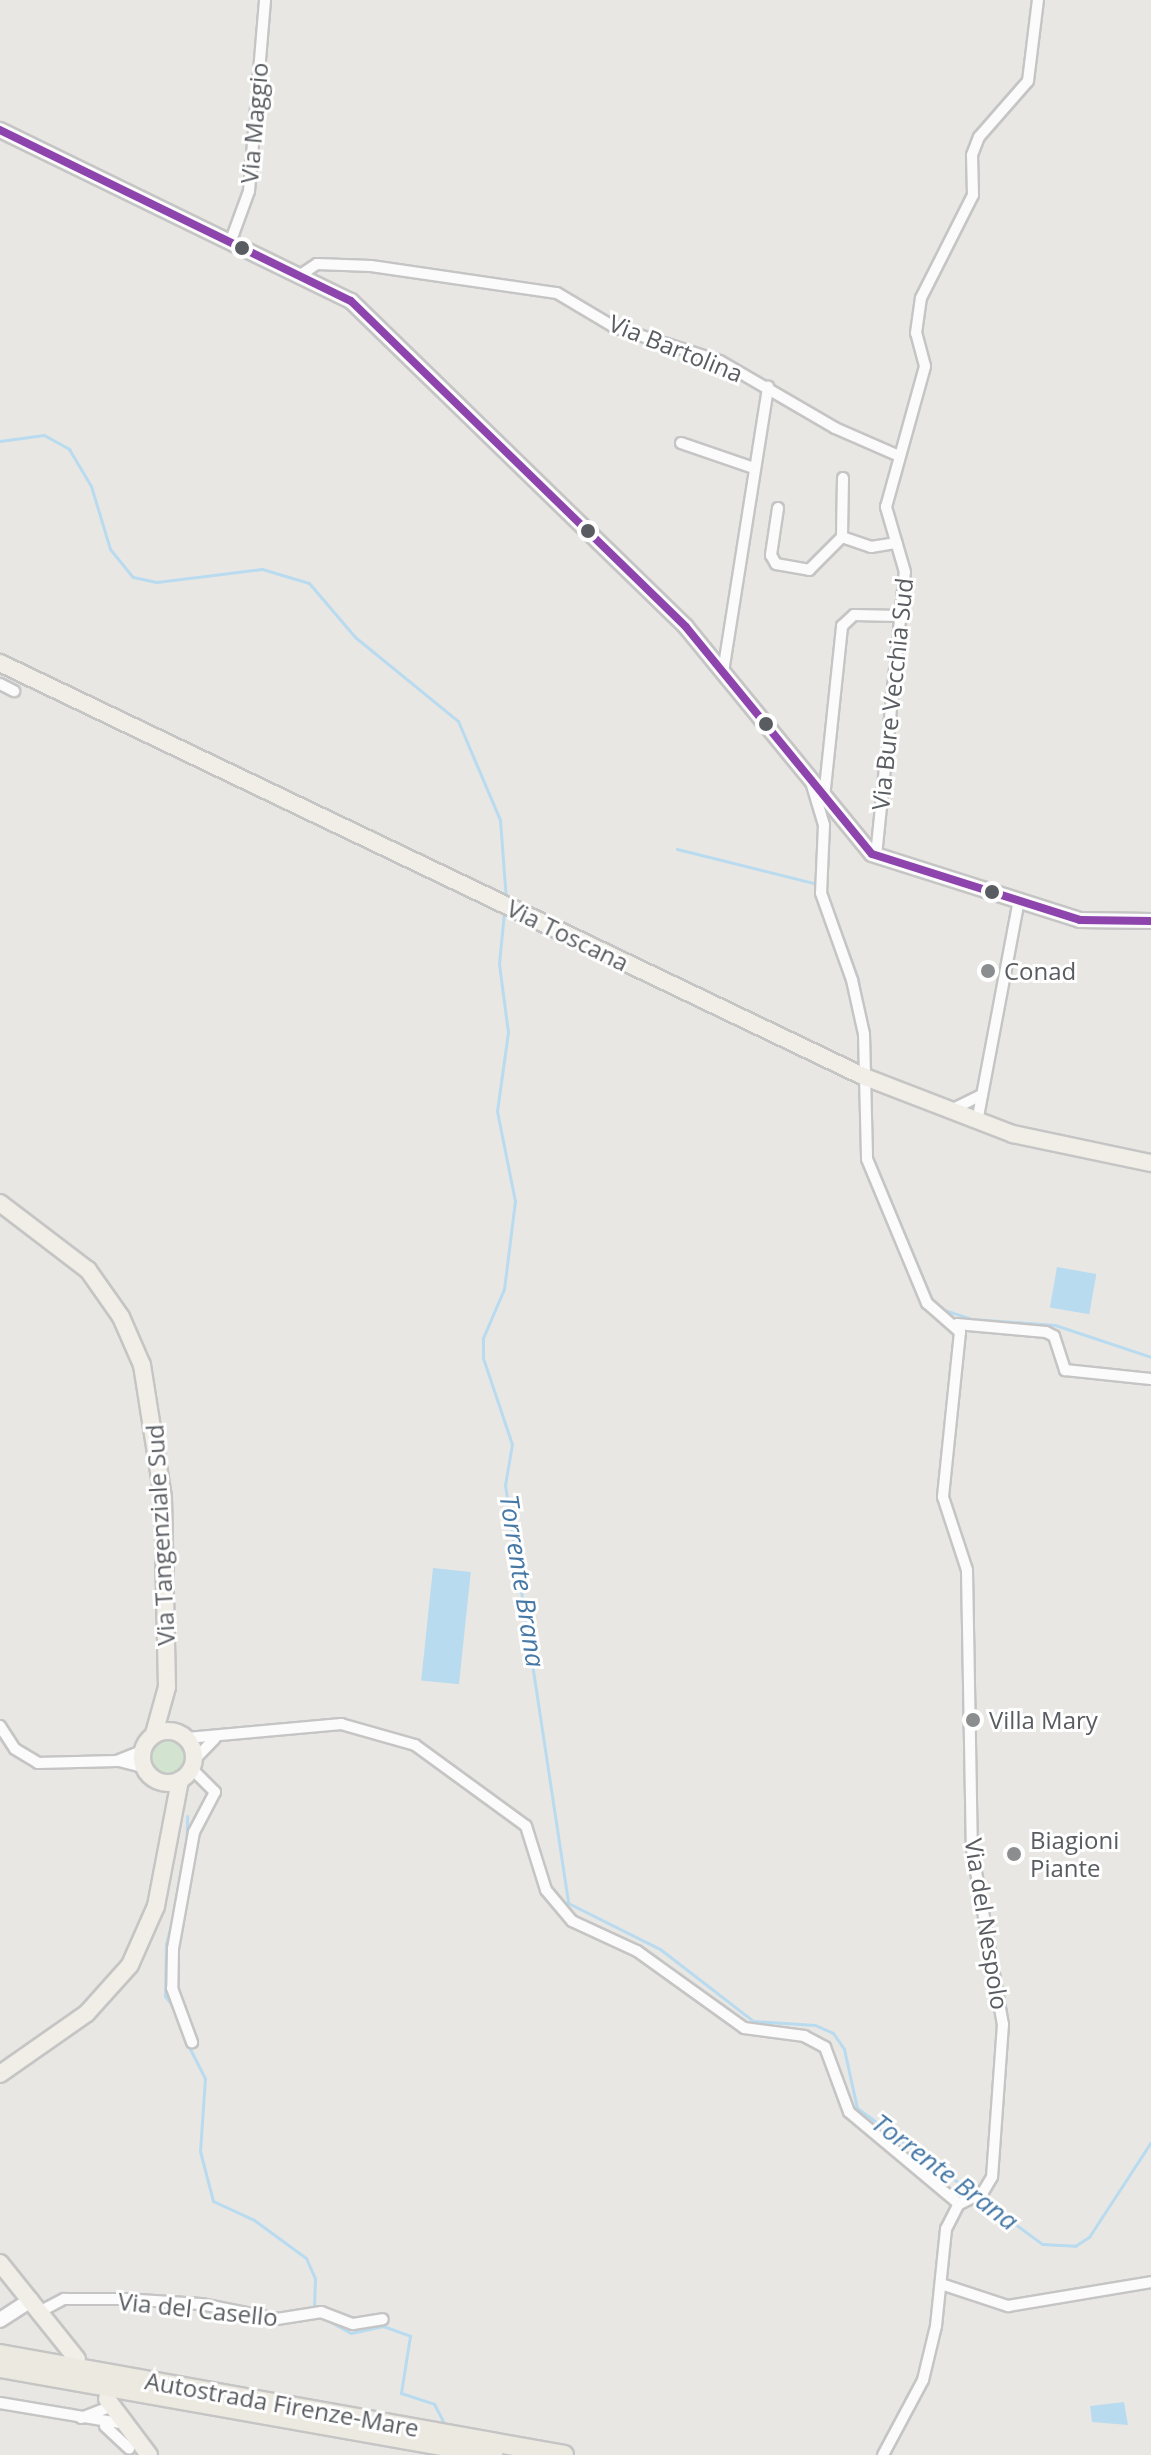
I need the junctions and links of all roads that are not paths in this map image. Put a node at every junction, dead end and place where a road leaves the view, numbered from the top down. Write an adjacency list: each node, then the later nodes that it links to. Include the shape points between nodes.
1 (265, 0): 4 (street, Via Maggio, via 249,191)
2 (1038, 0): 8 (street, Via Bure Vecchia Sud, via 1028,81 974,147 973,195 921,298 916,333 925,366)
3 (0, 130): 4 (street)
4 (230, 243): 5 (street)
5 (302, 274): 6 (street, Via Bartolina, via 323,264 371,266 557,293 614,327 720,361); 16 (street, via 356,306 651,591)
6 (768, 387): 8 (street, Via Bartolina, via 835,428); 9 (street)
7 (681, 443): 9 (street)
8 (899, 456): 13 (street, Via Bure Vecchia Sud, via 886,507)
9 (754, 468): 16 (street)
10 (843, 478): 12 (street)
11 (778, 508): 12 (street, via 771,549 776,564 809,570)
12 (842, 537): 13 (street, via 871,547)
13 (897, 543): 14 (street, Via Bure Vecchia Sud, via 905,567)
14 (900, 616): 20 (street, via 854,615 843,621); 21 (street, Via Bure Vecchia Sud)
15 (0, 663): 24 (main road, Via Toscana)
16 (723, 672): 19 (street)
17 (0, 684): 18 (street)
18 (14, 691)
19 (812, 785): 20 (street); 24 (street, via 824,825 821,893 857,998)
20 (824, 798): 21 (street)
21 (876, 856): 22 (street)
22 (1019, 900): 23 (street, via 1098,923); 25 (street)
23 (1151, 921)
24 (865, 1077): 26 (main road, Via Toscana); 30 (street, via 867,1159 927,1303)
25 (982, 1095): 26 (street); 27 (street)
26 (948, 1111): 27 (main road, Via Toscana)
27 (977, 1122): 28 (main road, Via Toscana)
28 (1151, 1163)
29 (0, 1203): 32 (main road, Via Tangenziale Sud, via 88,1270 121,1317 142,1365 161,1470)
30 (957, 1324): 31 (street, via 1049,1333 1065,1370); 43 (street, Via del Nespolo, via 960,1350 943,1497 967,1570 972,1849 1003,2024 993,2171 983,2192)
31 (1151, 1379)
32 (167, 1687): 34 (main road, Via Tangenziale Sud); 35 (main road, Via Tangenziale Sud)
33 (0, 1726): 37 (street, via 15,1749 38,1763)
34 (154, 1734): 35 (main road); 37 (main road, Via Tangenziale Sud)
35 (184, 1736): 36 (street); 38 (main road, Via Tangenziale Sud)
36 (217, 1736): 38 (street); 43 (street, via 351,1724 415,1745 526,1826 546,1890 563,1914 637,1951 744,2028 804,2036 825,2047 849,2112)
37 (142, 1759): 39 (main road)
38 (188, 1769): 39 (main road); 40 (main road); 41 (street, via 215,1792 194,1832 173,1949 172,1988)
39 (157, 1781): 40 (main road)
40 (168, 1831): 42 (main road, via 156,1906 130,1965 87,2013)
41 (192, 2042)
42 (0, 2074)
43 (963, 2202): 46 (street, via 946,2229)
44 (0, 2263): 47 (main road)
45 (1151, 2282): 46 (street, via 1008,2306)
46 (941, 2284): 61 (street, via 923,2380)
47 (36, 2306): 48 (street, Via del Casello); 49 (street, Via del Casello, via 64,2299 124,2299 201,2304 277,2319 315,2314 349,2324); 51 (main road)
48 (7, 2317)
49 (383, 2319)
50 (0, 2354): 60 (highway, Autostrada Firenze-Mare)
51 (77, 2359)
52 (0, 2368): 59 (highway, Autostrada Firenze-Mare)
53 (110, 2402): 55 (street); 57 (main road)
54 (0, 2403): 55 (street)
55 (76, 2419): 56 (street)
56 (99, 2423): 57 (street); 58 (street)
57 (128, 2427): 58 (main road)
58 (137, 2452)
59 (493, 2455)
60 (564, 2455)
61 (883, 2455)

